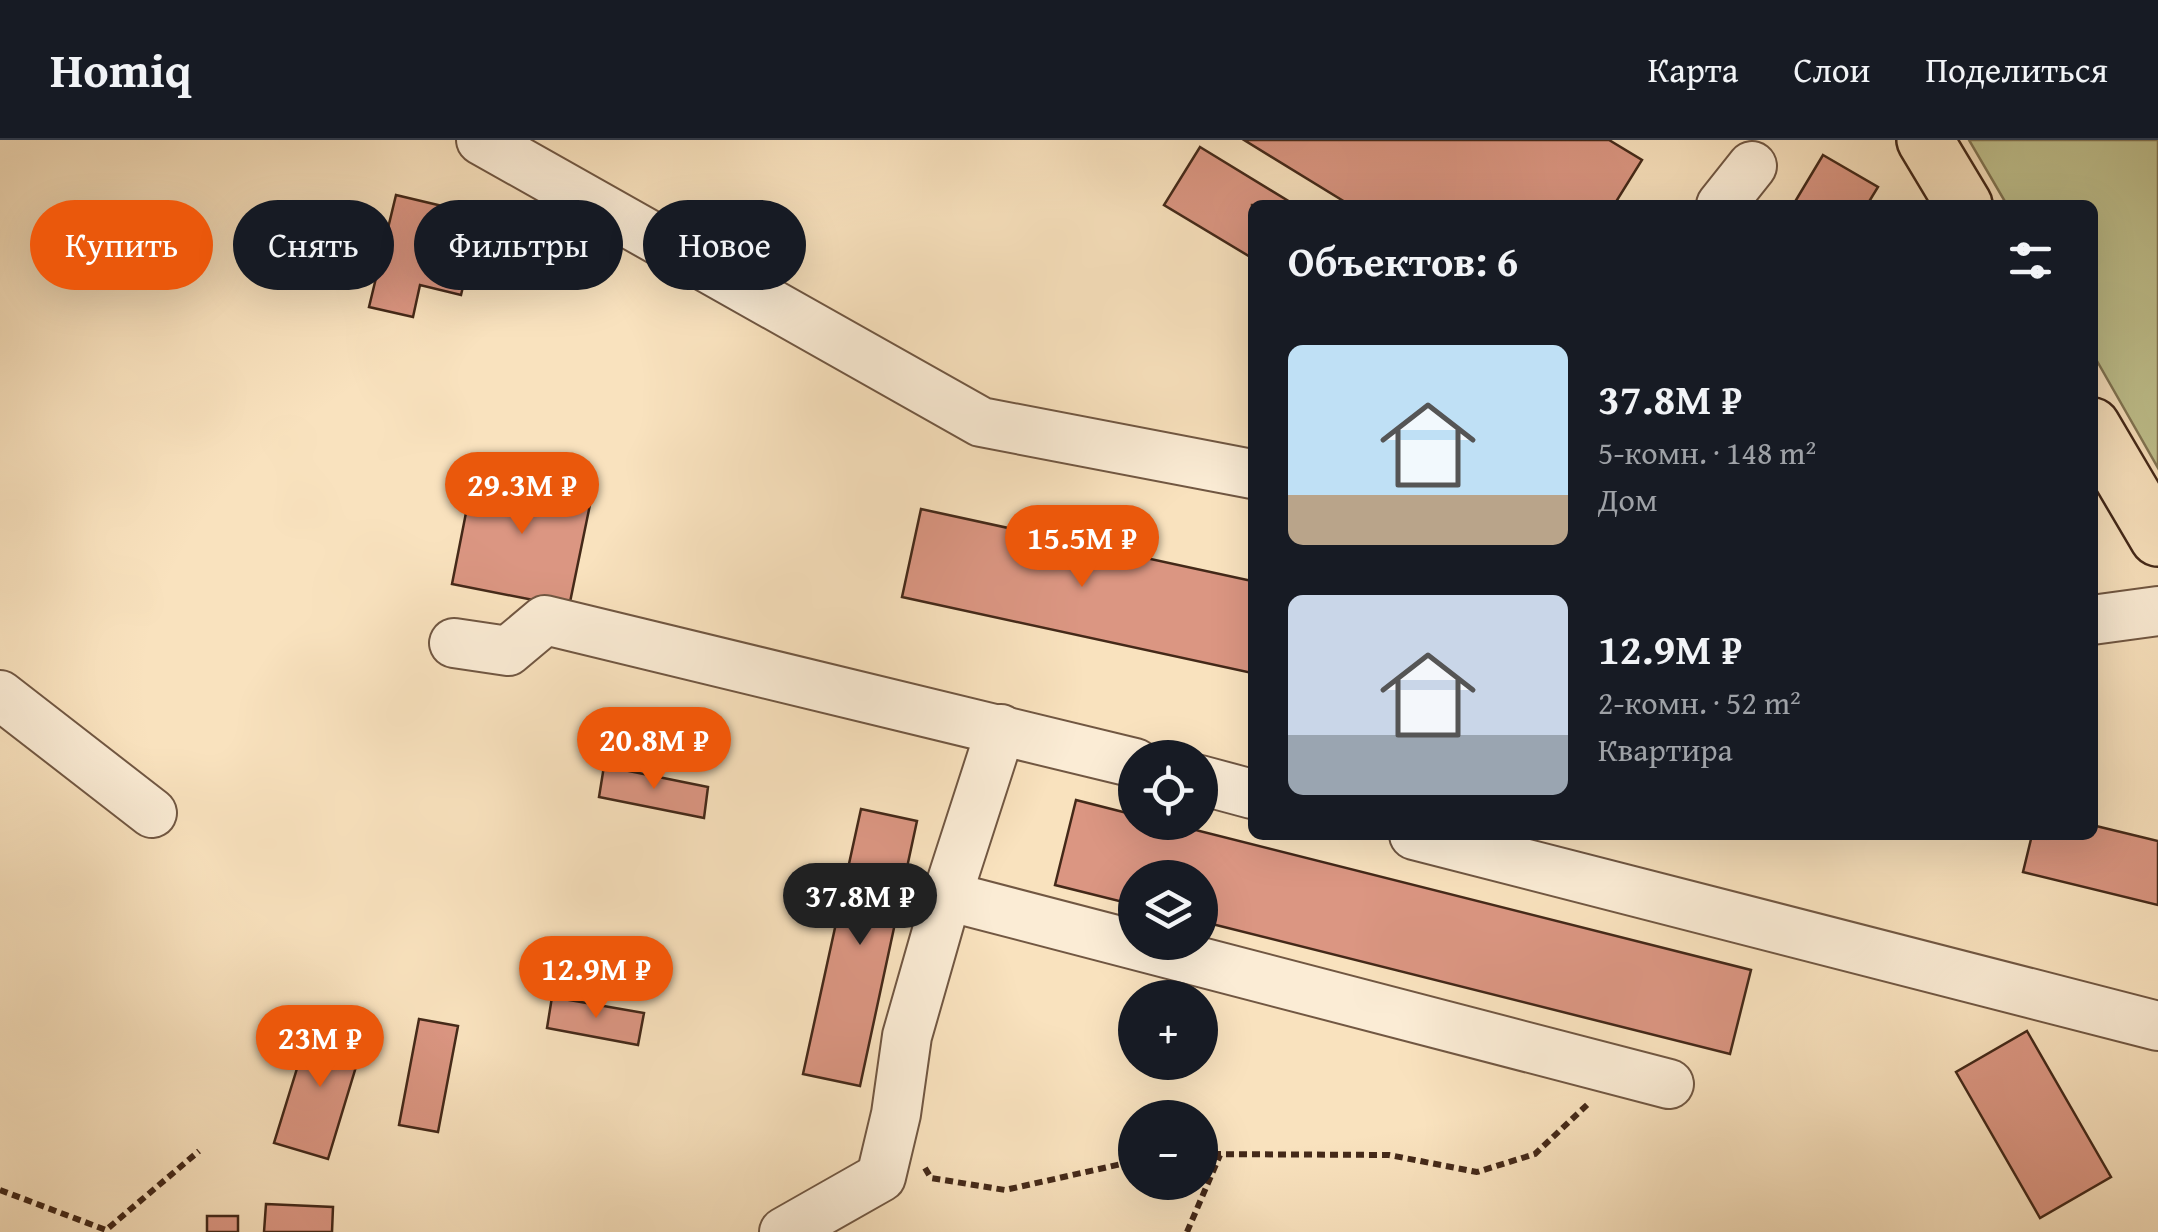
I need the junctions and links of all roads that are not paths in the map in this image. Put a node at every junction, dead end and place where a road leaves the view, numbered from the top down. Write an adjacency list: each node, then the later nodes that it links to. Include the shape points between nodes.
1 (481, 140): 7 (lane, via 981,422)
2 (1925, 140): 5 (main road)
3 (1752, 166): 4 (lane)
4 (1725, 200)
5 (1961, 200)
6 (2098, 436): 8 (main road)
7 (1248, 473)
8 (2158, 538)
9 (2158, 611): 10 (lane)
10 (2098, 619)
11 (454, 643): 13 (lane, via 508,652 545,620)
12 (0, 694): 17 (lane)
13 (1001, 729): 14 (lane); 19 (lane)
14 (1118, 759)
15 (1218, 785): 16 (lane)
16 (1248, 793)
17 (152, 813)
18 (1433, 840): 20 (lane)
19 (947, 896): 21 (lane); 22 (lane, via 907,1036 882,1177)
20 (2158, 1026)
21 (1669, 1084)
22 (784, 1232)

